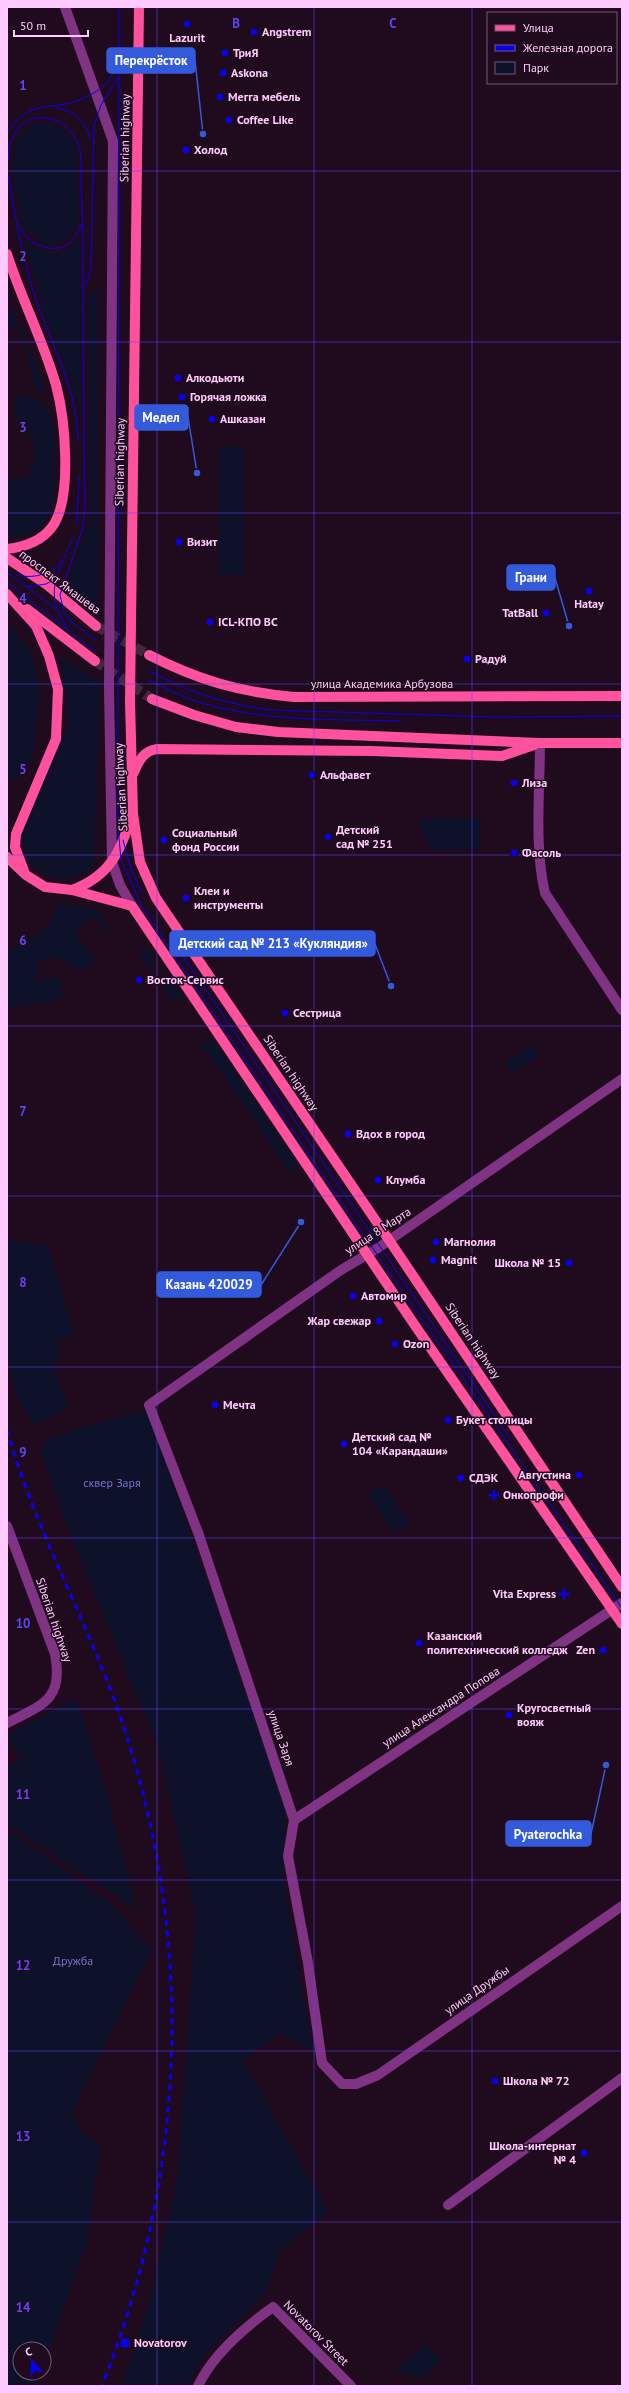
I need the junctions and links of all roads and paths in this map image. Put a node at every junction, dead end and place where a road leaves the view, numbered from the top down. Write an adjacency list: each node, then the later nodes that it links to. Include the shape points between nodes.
1 (65, 7): 17 (street, Siberian highway, via 113,141 110,610)
2 (139, 7): 14 (main road, Siberian highway, via 130,624)
3 (7, 254): 4 (main road, via 56,385 62,412 64,448 64,492 60,513 52,528 32,544)
4 (7, 549)
5 (7, 558): 7 (main road, проспект Ямашева, via 46,584)
6 (7, 593): 9 (main road); 18 (main road, via 36,626 49,656 58,689 56,739 16,834 18,861)
7 (96, 626)
8 (149, 655): 10 (main road, улица Академика Арбузова, via 172,667 224,686 258,694 294,697)
9 (95, 662)
10 (622, 696)
11 (152, 698): 12 (main road, via 194,715 236,727 278,732)
12 (540, 743): 13 (main road); 14 (main road, via 502,756 372,751 157,749 148,750); 21 (street, via 540,855 545,893)
13 (622, 743)
14 (132, 775): 15 (main road, Siberian highway)
15 (133, 814): 17 (main road, via 123,842); 23 (main road, Siberian highway, via 140,862 156,898)
16 (7, 857): 18 (main road)
17 (112, 862): 19 (main road, via 97,878); 20 (street, Siberian highway, via 120,885)
18 (26, 875): 19 (main road, via 45,887)
19 (72, 890): 20 (main road)
20 (132, 906): 24 (main road, Siberian highway)
21 (622, 1010)
22 (622, 1079): 23 (street, улица 8 Марта)
23 (389, 1240): 24 (street, улица 8 Марта); 27 (main road, Siberian highway)
24 (368, 1255): 25 (street, улица 8 Марта, via 341,1270); 29 (main road, Siberian highway)
25 (149, 1406): 32 (street, улица Заря, via 199,1535)
26 (7, 1526): 31 (street, Siberian highway, via 55,1654 57,1667 56,1688 43,1704)
27 (622, 1587)
28 (622, 1603): 29 (street, улица Александра Попова)
29 (612, 1610): 30 (main road, Siberian highway); 32 (street, улица Александра Попова)
30 (622, 1624)
31 (7, 1723)
32 (294, 1820): 35 (street, улица Заря, via 288,1856 308,1963 322,2063)
33 (622, 1906): 35 (street, улица Дружбы, via 378,2075 356,2084)
34 (622, 2078): 36 (street)
35 (342, 2084)
36 (448, 2205)
37 (198, 2386): 38 (street, Novatorov Street, via 207,2367 250,2324 274,2307)
38 (351, 2386)

